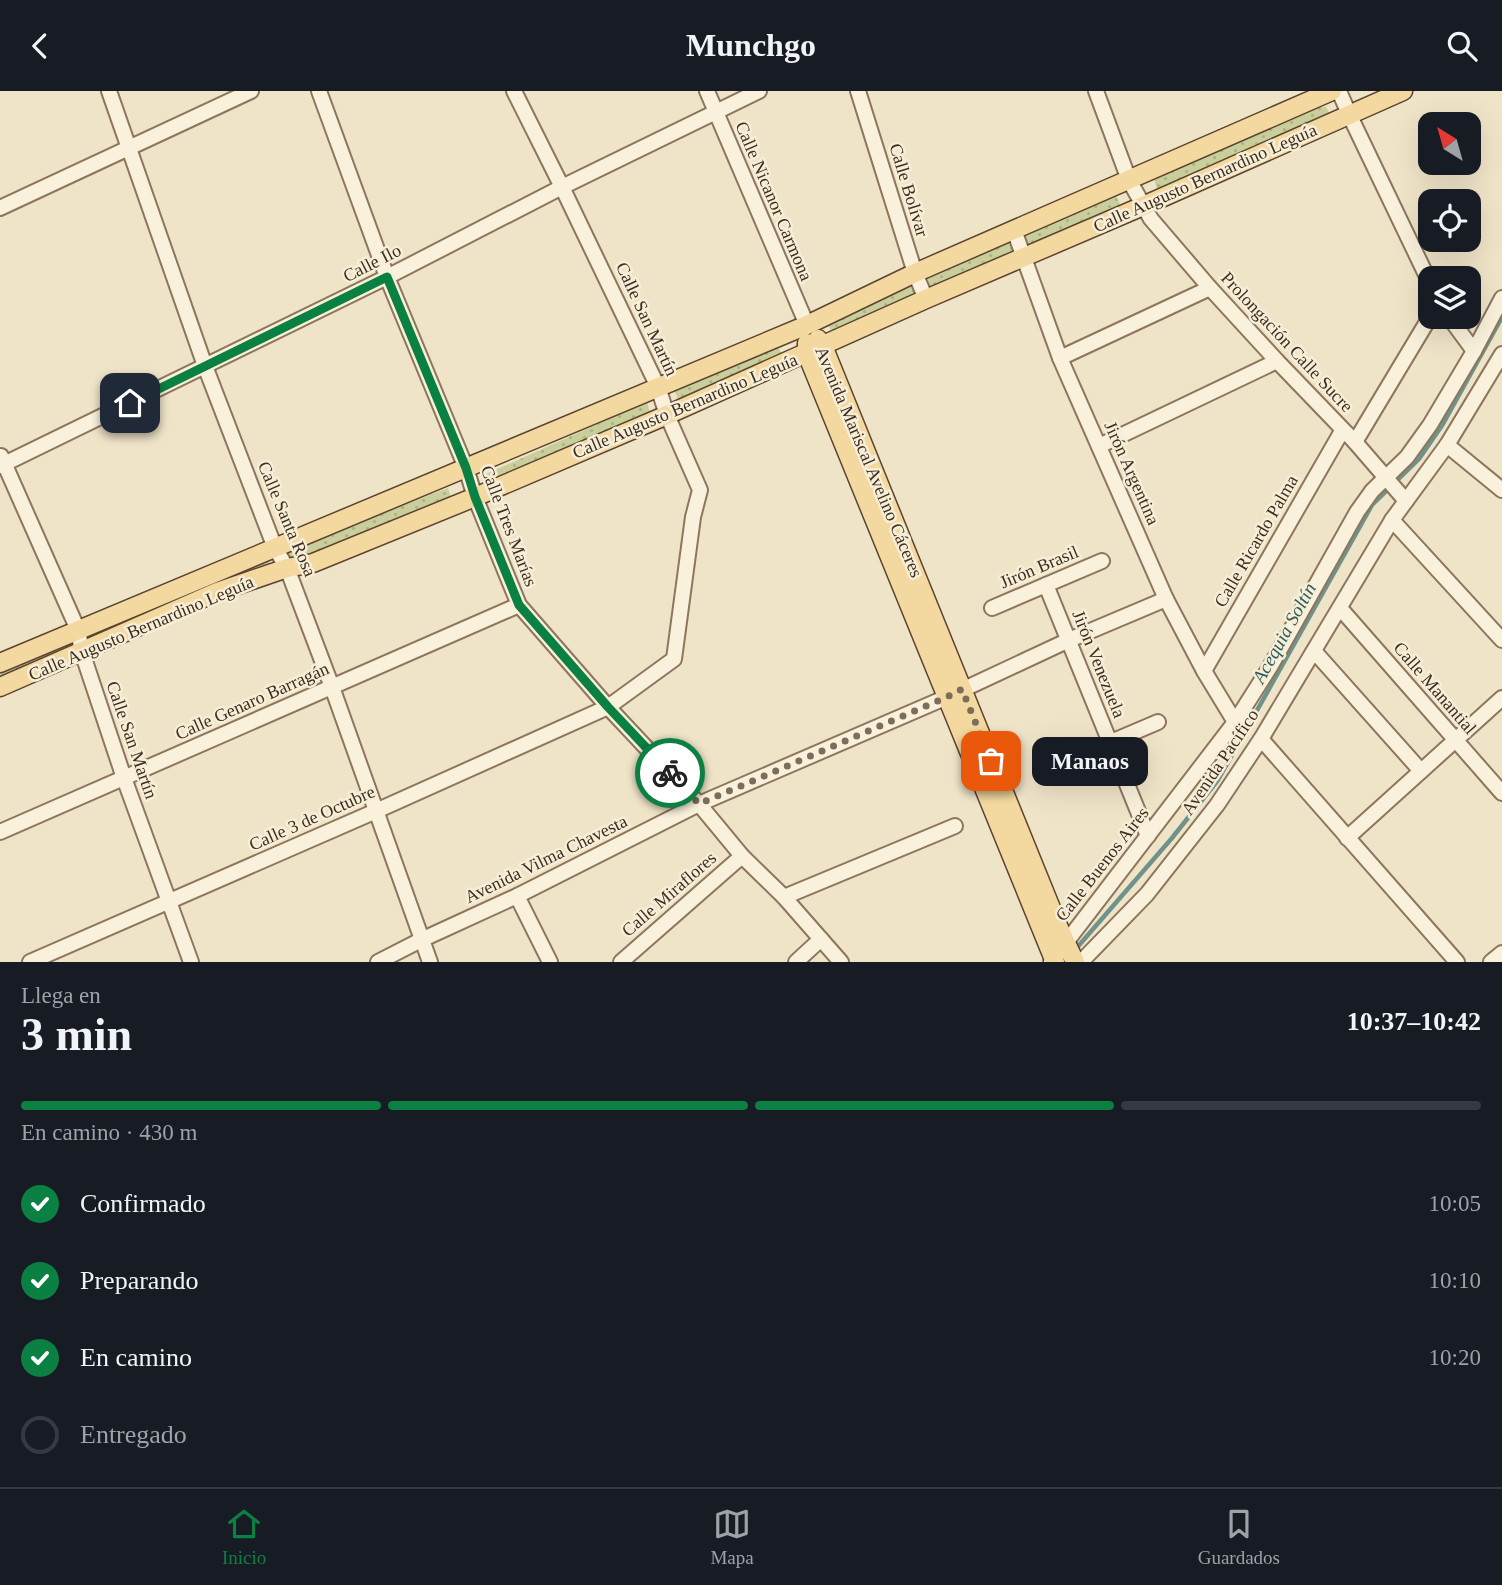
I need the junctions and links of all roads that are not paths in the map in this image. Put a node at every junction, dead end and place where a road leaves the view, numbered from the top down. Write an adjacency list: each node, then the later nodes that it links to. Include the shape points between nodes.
1 (109, 91): 14 (street, Calle Santa Rosa)
2 (251, 91): 14 (street)
3 (319, 91): 23 (street, Calle Tres Marías)
4 (514, 91): 16 (street, Calle San Martín)
5 (707, 91): 12 (street, Calle Nicanor Carmona)
6 (759, 91): 12 (street, Calle Ilo)
7 (858, 91): 22 (street, Calle Bolívar)
8 (1096, 91): 15 (street, Prolongación Calle Sucre)
9 (1332, 91): 15 (main road, Calle Augusto Bernardino Leguía)
10 (1339, 91): 13 (street)
11 (1403, 91): 13 (main road, Calle Augusto Bernardino Leguía)
12 (715, 111): 16 (street, Calle Ilo); 27 (street, Calle Nicanor Carmona)
13 (1349, 114): 17 (main road, Calle Augusto Bernardino Leguía); 21 (street)
14 (129, 147): 18 (street); 36 (street, Calle Santa Rosa)
15 (1129, 180): 17 (street, Prolongación Calle Sucre); 19 (main road, Calle Augusto Bernardino Leguía)
16 (562, 187): 23 (street, Calle Ilo); 37 (street, Calle San Martín)
17 (1143, 206): 20 (main road, Calle Augusto Bernardino Leguía); 24 (street, Prolongación Calle Sucre)
18 (0, 208)
19 (1014, 230): 20 (street, Jirón Argentina); 22 (main road, Calle Augusto Bernardino Leguía)
20 (1025, 258): 26 (main road, Calle Augusto Bernardino Leguía); 33 (street, Jirón Argentina)
21 (1422, 266)
22 (915, 273): 26 (street, Calle Bolívar); 27 (main road, Calle Augusto Bernardino Leguía)
23 (387, 277): 36 (street, Calle Ilo); 44 (street, Calle Tres Marías)
24 (1210, 288): 33 (street); 35 (street, Prolongación Calle Sucre)
25 (1502, 298): 31 (street, Calle Buenos Aires)
26 (926, 299): 30 (main road, Calle Augusto Bernardino Leguía)
27 (807, 325): 30 (main road, Avenida Mariscal Avelino Cáceres); 32 (main road, Avenida Mariscal Avelino Cáceres); 37 (main road, Calle Augusto Bernardino Leguía)
28 (1423, 329): 40 (street)
29 (1458, 329): 31 (street)
30 (823, 346): 32 (main road, Calle Augusto Bernardino Leguía); 66 (main road, Avenida Mariscal Avelino Cáceres)
31 (1474, 351): 45 (street, Calle Buenos Aires, via 1407,457)
32 (807, 353): 38 (main road, Calle Augusto Bernardino Leguía); 66 (main road, Avenida Mariscal Avelino Cáceres)
33 (1060, 358): 42 (street, Jirón Argentina)
34 (1501, 358): 41 (street, Avenida Pacífico)
35 (1277, 361): 39 (street, Prolongación Calle Sucre); 42 (street)
36 (205, 366): 43 (street, Calle Ilo); 49 (street, Calle Santa Rosa)
37 (659, 387): 38 (street, Calle San Martín); 44 (main road, Calle Augusto Bernardino Leguía)
38 (667, 415): 47 (main road, Calle Augusto Bernardino Leguía); 68 (street, Calle San Martín, via 700,490 674,659)
39 (1342, 431): 40 (street, Prolongación Calle Sucre); 63 (street, Calle Ricardo Palma)
40 (1355, 442): 45 (street, Prolongación Calle Sucre)
41 (1447, 445): 45 (street, Avenida Pacífico); 46 (street)
42 (1099, 446): 53 (street, Jirón Argentina)
43 (2, 461): 57 (street, Calle San Martín)
44 (466, 468): 47 (street, Calle Tres Marías); 49 (main road, Calle Augusto Bernardino Leguía)
45 (1394, 488): 48 (street, Avenida Pacífico); 70 (street, Calle Buenos Aires, via 1372,491 1357,512)
46 (1502, 490)
47 (475, 497): 51 (main road, Calle Augusto Bernardino Leguía, via 313,563); 54 (street, Calle Tres Marías)
48 (1392, 520): 56 (street, Avenida Pacífico); 59 (street)
49 (275, 548): 51 (street, Calle Santa Rosa); 57 (main road, Calle Augusto Bernardino Leguía)
50 (1102, 561): 52 (street, Jirón Brasil)
51 (287, 568): 61 (main road, Calle Augusto Bernardino Leguía, via 216,592); 65 (street, Calle Santa Rosa)
52 (1046, 585): 55 (street, Jirón Brasil); 58 (street, Jirón Venezuela)
53 (1166, 599): 58 (street, Avenida Vilma Chavesta); 63 (street, Jirón Argentina)
54 (519, 605): 65 (street, Calle Genaro Barragán); 68 (street, Calle Tres Marías)
55 (992, 608)
56 (1340, 608): 60 (street, Avenida Pacífico); 72 (street, Calle Manantial)
57 (78, 630): 61 (street, Calle San Martín); 62 (main road, Calle Augusto Bernardino Leguía)
58 (1069, 640): 66 (street, Avenida Vilma Chavesta); 73 (street, Jirón Venezuela)
59 (1502, 640)
60 (1314, 651): 71 (street, Avenida Pacífico); 75 (street)
61 (82, 652): 64 (main road, Calle Augusto Bernardino Leguía); 76 (street, Calle San Martín)
62 (0, 663)
63 (1204, 671): 70 (street, Jirón Argentina)
64 (0, 687)
65 (332, 687): 76 (street, Calle Genaro Barragán); 79 (street, Calle Santa Rosa)
66 (955, 693): 78 (street, Avenida Vilma Chavesta); 90 (main road, Avenida Mariscal Avelino Cáceres); 92 (main road, Avenida Mariscal Avelino Cáceres)
67 (1502, 698): 72 (street)
68 (608, 707): 78 (street, Calle Tres Marías); 79 (street, Calle 3 de Octubre)
69 (1158, 722): 73 (street)
70 (1234, 722): 82 (street, Calle Buenos Aires)
71 (1261, 739): 83 (street); 102 (street, Avenida Pacífico, via 1217,805 1147,894)
72 (1456, 740): 75 (street); 77 (street, Calle Manantial)
73 (1111, 743): 74 (street); 82 (street, Jirón Venezuela)
74 (1057, 765)
75 (1421, 771): 83 (street)
76 (124, 778): 81 (street, Calle Genaro Barragán); 87 (street, Calle San Martín)
77 (1502, 793)
78 (699, 804): 84 (street, Calle Tres Marías); 85 (street, Avenida Vilma Chavesta)
79 (376, 811): 87 (street, Calle 3 de Octubre); 89 (street, Calle Santa Rosa)
80 (955, 826): 86 (street)
81 (0, 832)
82 (1148, 836): 90 (street, Calle Buenos Aires)
83 (1347, 838): 103 (street)
84 (742, 856): 86 (street, Calle Tres Marías); 98 (street, Calle Miraflores)
85 (517, 896): 89 (street, Avenida Vilma Chavesta); 97 (street)
86 (784, 897): 88 (street, Calle Tres Marías)
87 (170, 901): 93 (street, Calle 3 de Octubre); 94 (street, Calle San Martín)
88 (821, 939): 99 (street); 100 (street, Calle Tres Marías)
89 (421, 940): 95 (street, Avenida Vilma Chavesta); 96 (street, Calle Santa Rosa)
90 (1067, 943): 92 (street, Calle Buenos Aires); 101 (main road, Avenida Mariscal Avelino Cáceres)
91 (1502, 953): 104 (street)
92 (1053, 961)
93 (30, 962)
94 (191, 962)
95 (378, 962)
96 (430, 962)
97 (550, 962)
98 (621, 962)
99 (796, 962)
100 (841, 962)
101 (1075, 962)
102 (1081, 962)
103 (1457, 962)
104 (1491, 962)

